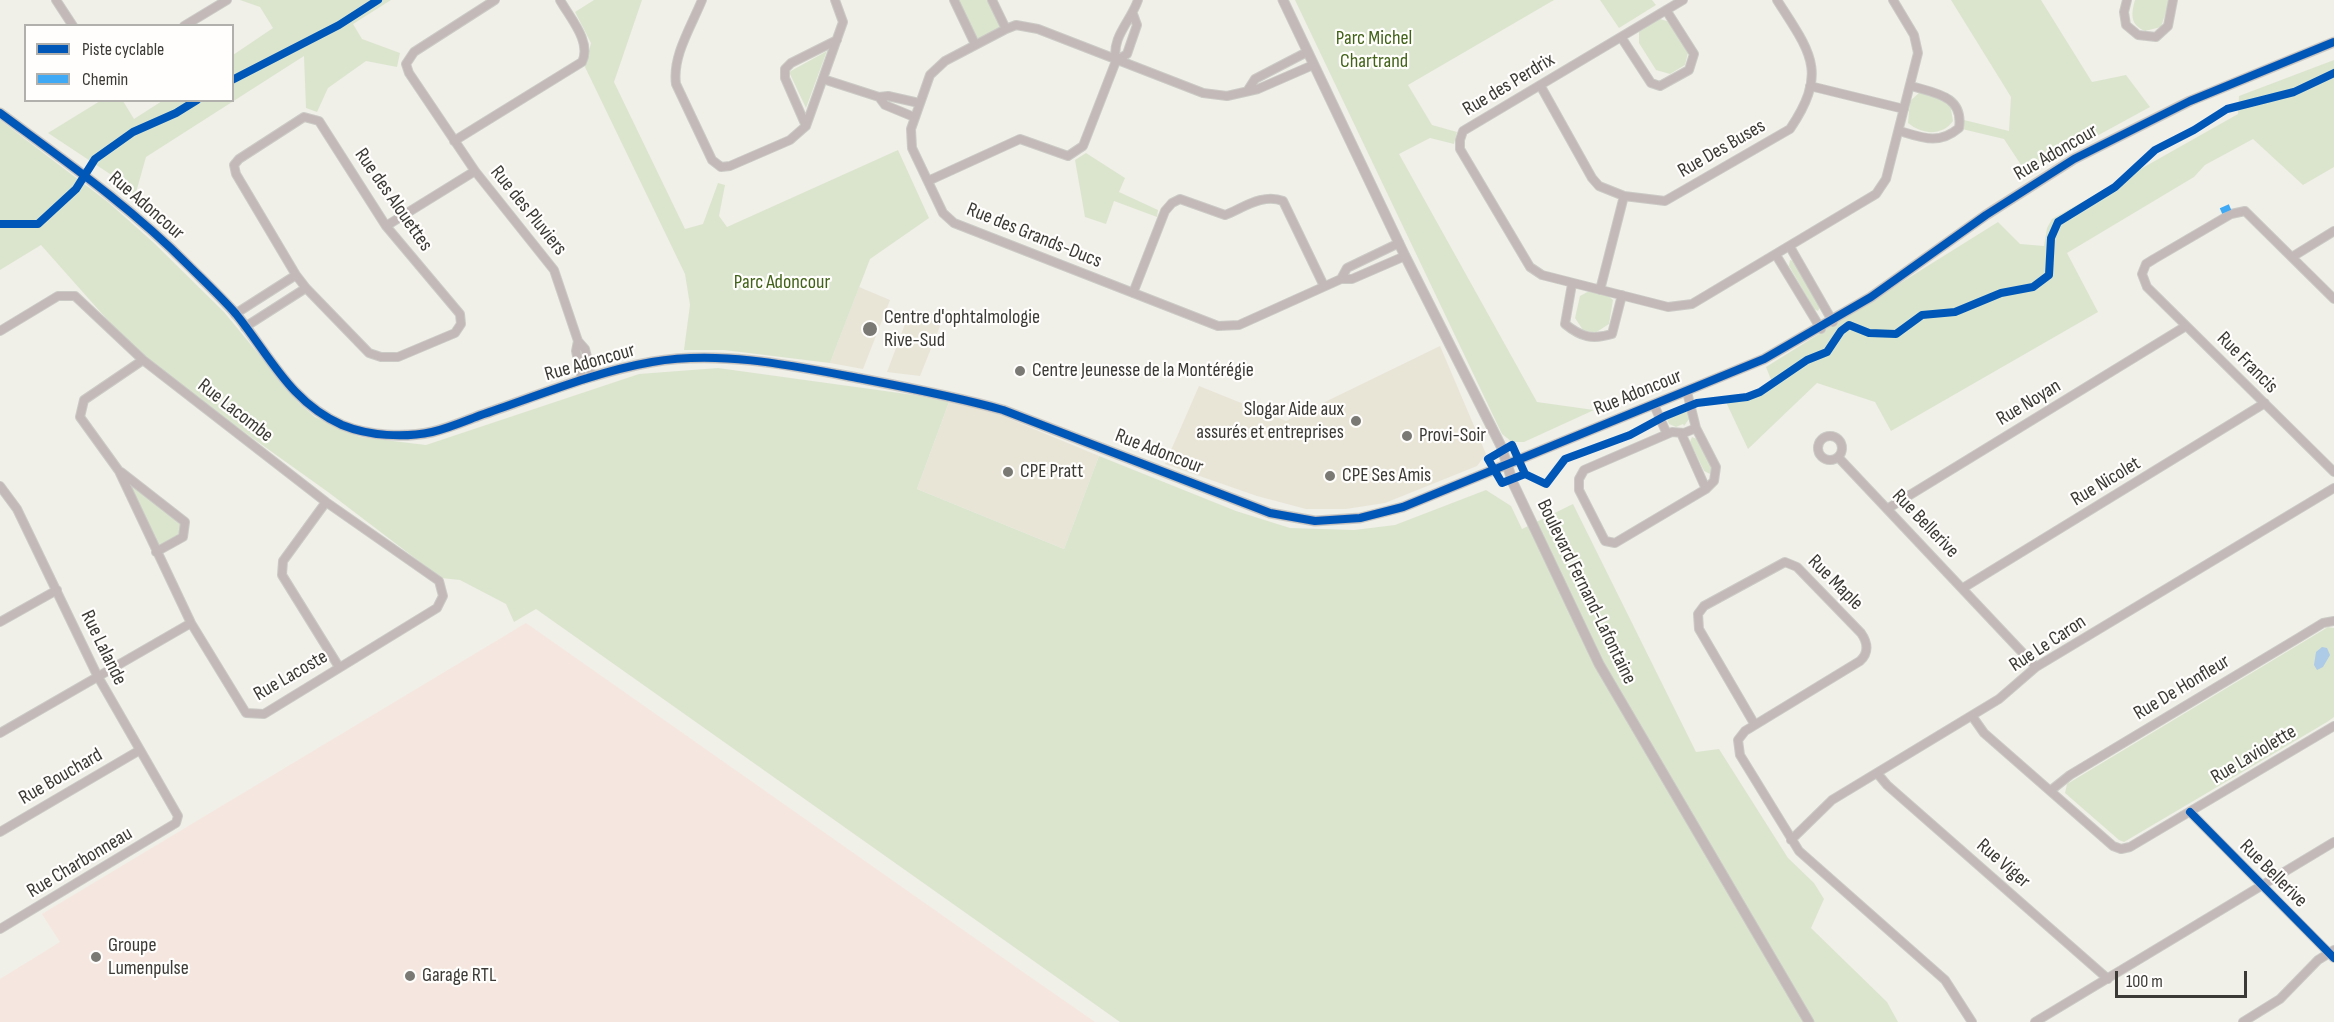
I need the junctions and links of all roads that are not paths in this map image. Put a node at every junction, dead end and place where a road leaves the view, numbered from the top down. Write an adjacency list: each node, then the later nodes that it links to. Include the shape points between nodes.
1 (56, 0): 18 (street)
2 (227, 0): 19 (street)
3 (495, 0): 40 (street, Rue des Pluviers, via 414,52 406,64)
4 (560, 0): 40 (street, via 585,45 582,62)
5 (702, 0): 38 (street, via 675,74 676,84 712,160 721,167 730,166 790,140)
6 (835, 0): 22 (street, via 843,22)
7 (954, 0): 24 (street)
8 (992, 0): 20 (street)
9 (1138, 0): 17 (street)
10 (1283, 0): 25 (street, Boulevard Fernand-Lafontaine)
11 (1683, 0): 16 (street, Rue des Perdrix)
12 (1777, 0): 30 (street, Rue Des Buses, via 1813,61)
13 (1893, 0): 31 (street, Rue des Perdrix, via 1914,34 1918,53)
14 (2127, 0): 15 (street, via 2126,25 2138,35 2156,37 2168,26)
15 (2173, 0)
16 (1666, 10): 21 (street, Rue des Perdrix); 21 (street, via 1694,54 1689,70 1660,86 1651,83)
17 (1133, 14): 26 (street, via 1125,22 1114,50); 26 (street, via 1137,25 1127,54)
18 (72, 24)
19 (187, 24)
20 (1006, 29): 24 (street, Rue des Grands-Ducs); 26 (street, Rue des Grands-Ducs, via 1016,25 1038,29)
21 (1621, 37): 29 (street, Rue des Perdrix)
22 (837, 40): 28 (street); 38 (street, via 785,69 785,78)
23 (2334, 42): 61 (street, Rue Adoncour, via 2190,101 2074,159)
24 (975, 44): 34 (street, Rue des Grands-Ducs, via 945,61 930,75)
25 (1307, 52): 27 (street, Boulevard Fernand-Lafontaine); 32 (street, via 1255,79)
26 (1116, 62): 32 (street, Rue des Grands-Ducs, via 1203,93 1227,96); 42 (street, via 1083,146 1068,156 1020,139)
27 (1313, 66): 32 (street, Rue des Grands-Ducs); 46 (street, Boulevard Fernand-Lafontaine)
28 (823, 79): 33 (street); 38 (street)
29 (1540, 85): 43 (street, Rue Des Buses, via 1592,178 1599,186); 53 (street, Rue des Perdrix, via 1463,131 1460,149 1530,267)
30 (1810, 86): 35 (street); 43 (street, Rue Des Buses, via 1790,129 1665,201)
31 (1911, 86): 35 (street, Rue des Perdrix); 39 (street, via 1944,95 1955,103 1959,128 1942,140)
32 (1248, 90)
33 (879, 98): 34 (street, via 888,96); 37 (street, via 885,105)
34 (919, 103): 37 (street, Rue des Grands-Ducs)
35 (1904, 109): 39 (street, Rue des Perdrix)
36 (0, 113): 60 (street, Rue Adoncour, via 110,194)
37 (914, 117): 42 (street, Rue des Grands-Ducs, via 912,148)
38 (806, 126)
39 (1900, 131): 47 (street, Rue des Perdrix, via 1886,179 1876,194)
40 (454, 141): 41 (street, Rue des Pluviers)
41 (475, 171): 44 (street); 66 (street, Rue des Pluviers, via 554,270)
42 (928, 181): 57 (street, Rue des Grands-Ducs, via 943,213 954,223)
43 (1624, 196): 56 (street)
44 (386, 226): 51 (street, Rue des Alouettes, via 319,121 304,117 234,165); 55 (street, Rue des Alouettes, via 460,314 461,324 455,333 398,357 381,357 369,353)
45 (2334, 231): 50 (street)
46 (1399, 243): 49 (street, Boulevard Fernand-Lafontaine); 52 (street, Rue des Grands-Ducs, via 1347,268)
47 (1790, 247): 48 (street, Rue des Perdrix); 61 (street)
48 (1776, 255): 58 (street, Rue des Perdrix, via 1692,304 1668,307); 64 (street)
49 (1405, 256): 52 (street, Rue des Grands-Ducs, via 1352,279); 77 (street, Boulevard Fernand-Lafontaine)
50 (2292, 257): 59 (street); 62 (street, Rue Francis, via 2248,212 2240,211 2146,264 2142,274 2147,287)
51 (296, 275): 55 (street, Rue des Alouettes); 60 (street)
52 (1341, 279): 54 (street, Rue des Grands-Ducs)
53 (1572, 284): 56 (street, Rue des Perdrix); 58 (street, via 1565,324 1577,335 1597,339 1612,334)
54 (1324, 286): 57 (street, Rue des Grands-Ducs, via 1239,325 1226,327); 57 (street, via 1282,201 1264,198 1225,216 1180,199 1165,212)
55 (306, 288): 63 (street)
56 (1600, 290): 58 (street, Rue des Perdrix)
57 (1133, 293)
58 (1622, 295)
59 (2334, 299)
60 (235, 314): 63 (street, Rue Adoncour)
61 (1833, 322): 64 (street, Rue Adoncour)
62 (2187, 326): 71 (street, Rue Francis); 84 (street, Rue Noyan)
63 (245, 327): 69 (street, Rue Adoncour, via 298,397 345,426 375,434 432,432)
64 (1821, 328): 70 (street, Rue Adoncour, via 1764,359)
65 (0, 331): 67 (street, Rue Lacombe, via 58,296 75,296)
66 (578, 341): 68 (street, Rue des Pluviers, via 585,349); 69 (street, Rue des Pluviers, via 576,351)
67 (143, 360): 78 (street, Rue Lacoste, via 84,400 80,417); 83 (street, Rue Lacombe)
68 (592, 377): 69 (street, Rue Adoncour); 77 (street, Rue Adoncour, via 652,362 719,359 808,369 964,398 1270,513 1315,521 1360,518 1403,507)
69 (582, 380)
70 (1687, 392): 72 (street, Rue Adoncour); 73 (street)
71 (2265, 403): 79 (street, Rue Francis); 86 (street, Rue Nicolet)
72 (1654, 405): 75 (street); 77 (street, Rue Adoncour)
73 (1696, 428): 74 (street); 82 (street, via 1716,471 1714,481)
74 (1681, 433): 75 (street); 82 (street)
75 (1667, 434): 82 (street, via 1590,466 1580,476 1579,490 1603,539 1614,543)
76 (1838, 457): 84 (street, Rue Bellerive)
77 (1507, 465): 111 (street, Boulevard Fernand-Lafontaine, via 1599,664)
78 (120, 471): 85 (street, Rue Lacoste); 85 (street, Rue Lacoste, via 185,522 183,537)
79 (2334, 472)
80 (0, 486): 87 (street, Rue Lalande, via 17,509)
81 (2334, 488): 93 (street, Rue Le Caron)
82 (1706, 489)
83 (326, 502): 88 (street, Rue Lacombe, via 439,581); 92 (street, via 283,561 282,575)
84 (1887, 509): 86 (street, Rue Bellerive)
85 (156, 552): 91 (street, Rue Lacoste)
86 (1963, 588): 93 (street, Rue Bellerive)
87 (57, 590): 90 (street); 94 (street, Rue Lalande)
88 (443, 596): 92 (street, Rue Lacoste, via 437,608)
89 (2334, 621): 101 (street, Rue De Honfleur, via 2290,642)
90 (0, 622)
91 (191, 623): 92 (street, Rue Lacoste, via 246,713 264,714); 94 (street)
92 (339, 667)
93 (2036, 667): 95 (street, Rue Le Caron)
94 (97, 675): 98 (street); 99 (street, Rue Lalande)
95 (1972, 716): 100 (street, Rue Le Caron); 101 (street, via 1984,733)
96 (1755, 725): 96 (street, Rue Maple, via 1860,661 1867,648 1853,625 1797,567 1785,562 1709,603 1697,619 1699,629); 105 (street, Rue Maple, via 1740,736 1738,750)
97 (2334, 726): 102 (street, Rue Laviolette)
98 (0, 733)
99 (140, 750): 103 (street, Rue Lalande, via 178,816); 104 (street, Rue Bouchard)
100 (1877, 773): 105 (street, Rue Le Caron, via 1827,803); 110 (street, Rue Viger)
101 (2049, 791): 102 (street, via 2121,849)
102 (2190, 812): 107 (street, Rue Bellerive)
103 (176, 823): 108 (street, Rue Charbonneau)
104 (0, 832)
105 (1791, 840): 112 (street, Rue Maple, via 1803,856 1945,980)
106 (2334, 842): 107 (street)
107 (2261, 886): 109 (street, Rue Bellerive); 110 (street)
108 (0, 929)
109 (2332, 954): 114 (street, via 2318,960 2280,999)
110 (2108, 979): 113 (street)
111 (1809, 1022)
112 (1972, 1022)
113 (2035, 1022)
114 (2243, 1022)

